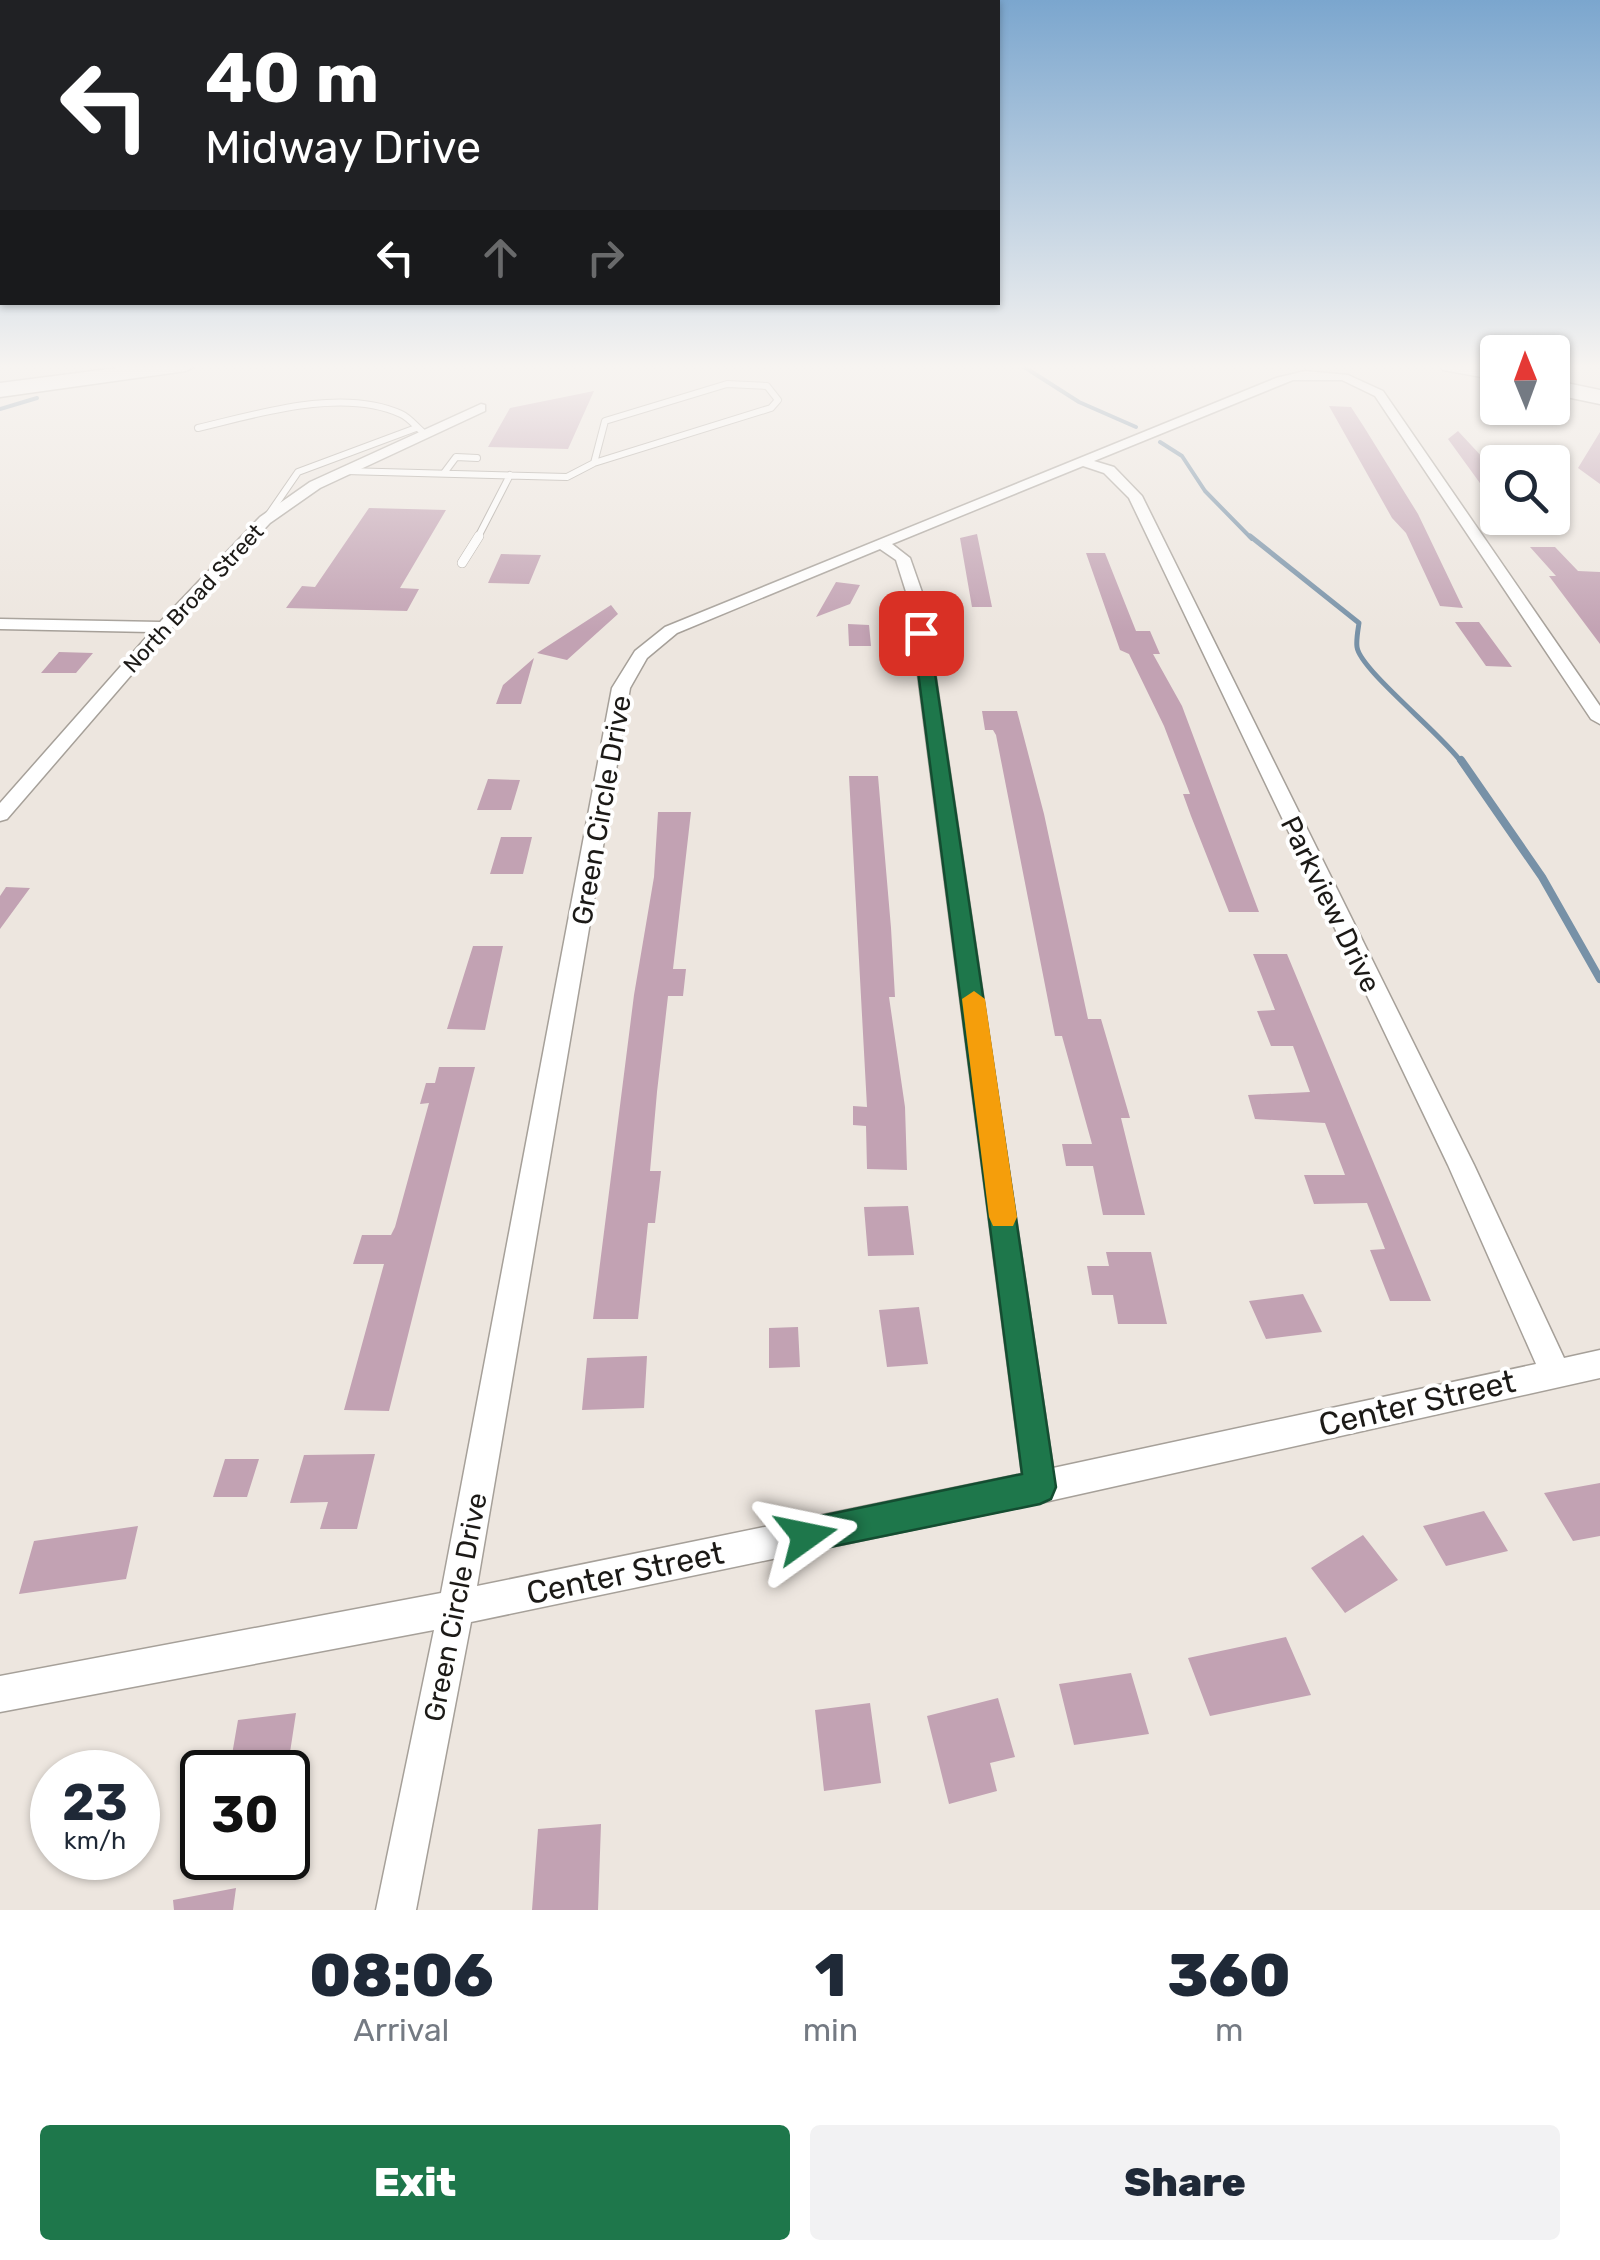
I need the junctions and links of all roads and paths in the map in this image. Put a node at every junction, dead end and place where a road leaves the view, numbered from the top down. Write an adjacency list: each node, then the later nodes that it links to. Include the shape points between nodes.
1 (351, 454): 13 (lane, via 298,472)
2 (377, 454): 10 (street, North Broad Street)
3 (596, 454): 9 (lane)
4 (622, 454): 9 (lane)
5 (1099, 454): 8 (street, Green Circle Drive)
6 (1417, 454): 18 (street, Green Circle Drive)
7 (477, 458): 11 (lane, via 456,458)
8 (1082, 461): 14 (street, Green Circle Drive); 21 (street, Parkview Drive, via 1110,470 1135,496)
9 (594, 463): 12 (lane, via 567,477)
10 (345, 471): 11 (lane); 13 (street, North Broad Street)
11 (444, 474): 12 (lane)
12 (510, 475): 15 (lane)
13 (265, 520): 17 (street, North Broad Street)
14 (882, 544): 22 (street, via 902,558 916,598); 23 (street, Green Circle Drive, via 671,630 646,645 620,688)
15 (462, 563)
16 (0, 624): 17 (street)
17 (164, 627): 19 (street, North Broad Street)
18 (1600, 719)
19 (0, 814)
20 (1600, 1364): 21 (street, Center Street)
21 (1555, 1372): 22 (street, Center Street)
22 (1040, 1487): 23 (street, Center Street)
23 (456, 1608): 24 (street, Center Street); 25 (street, Green Circle Drive)
24 (0, 1694)
25 (396, 1910)

